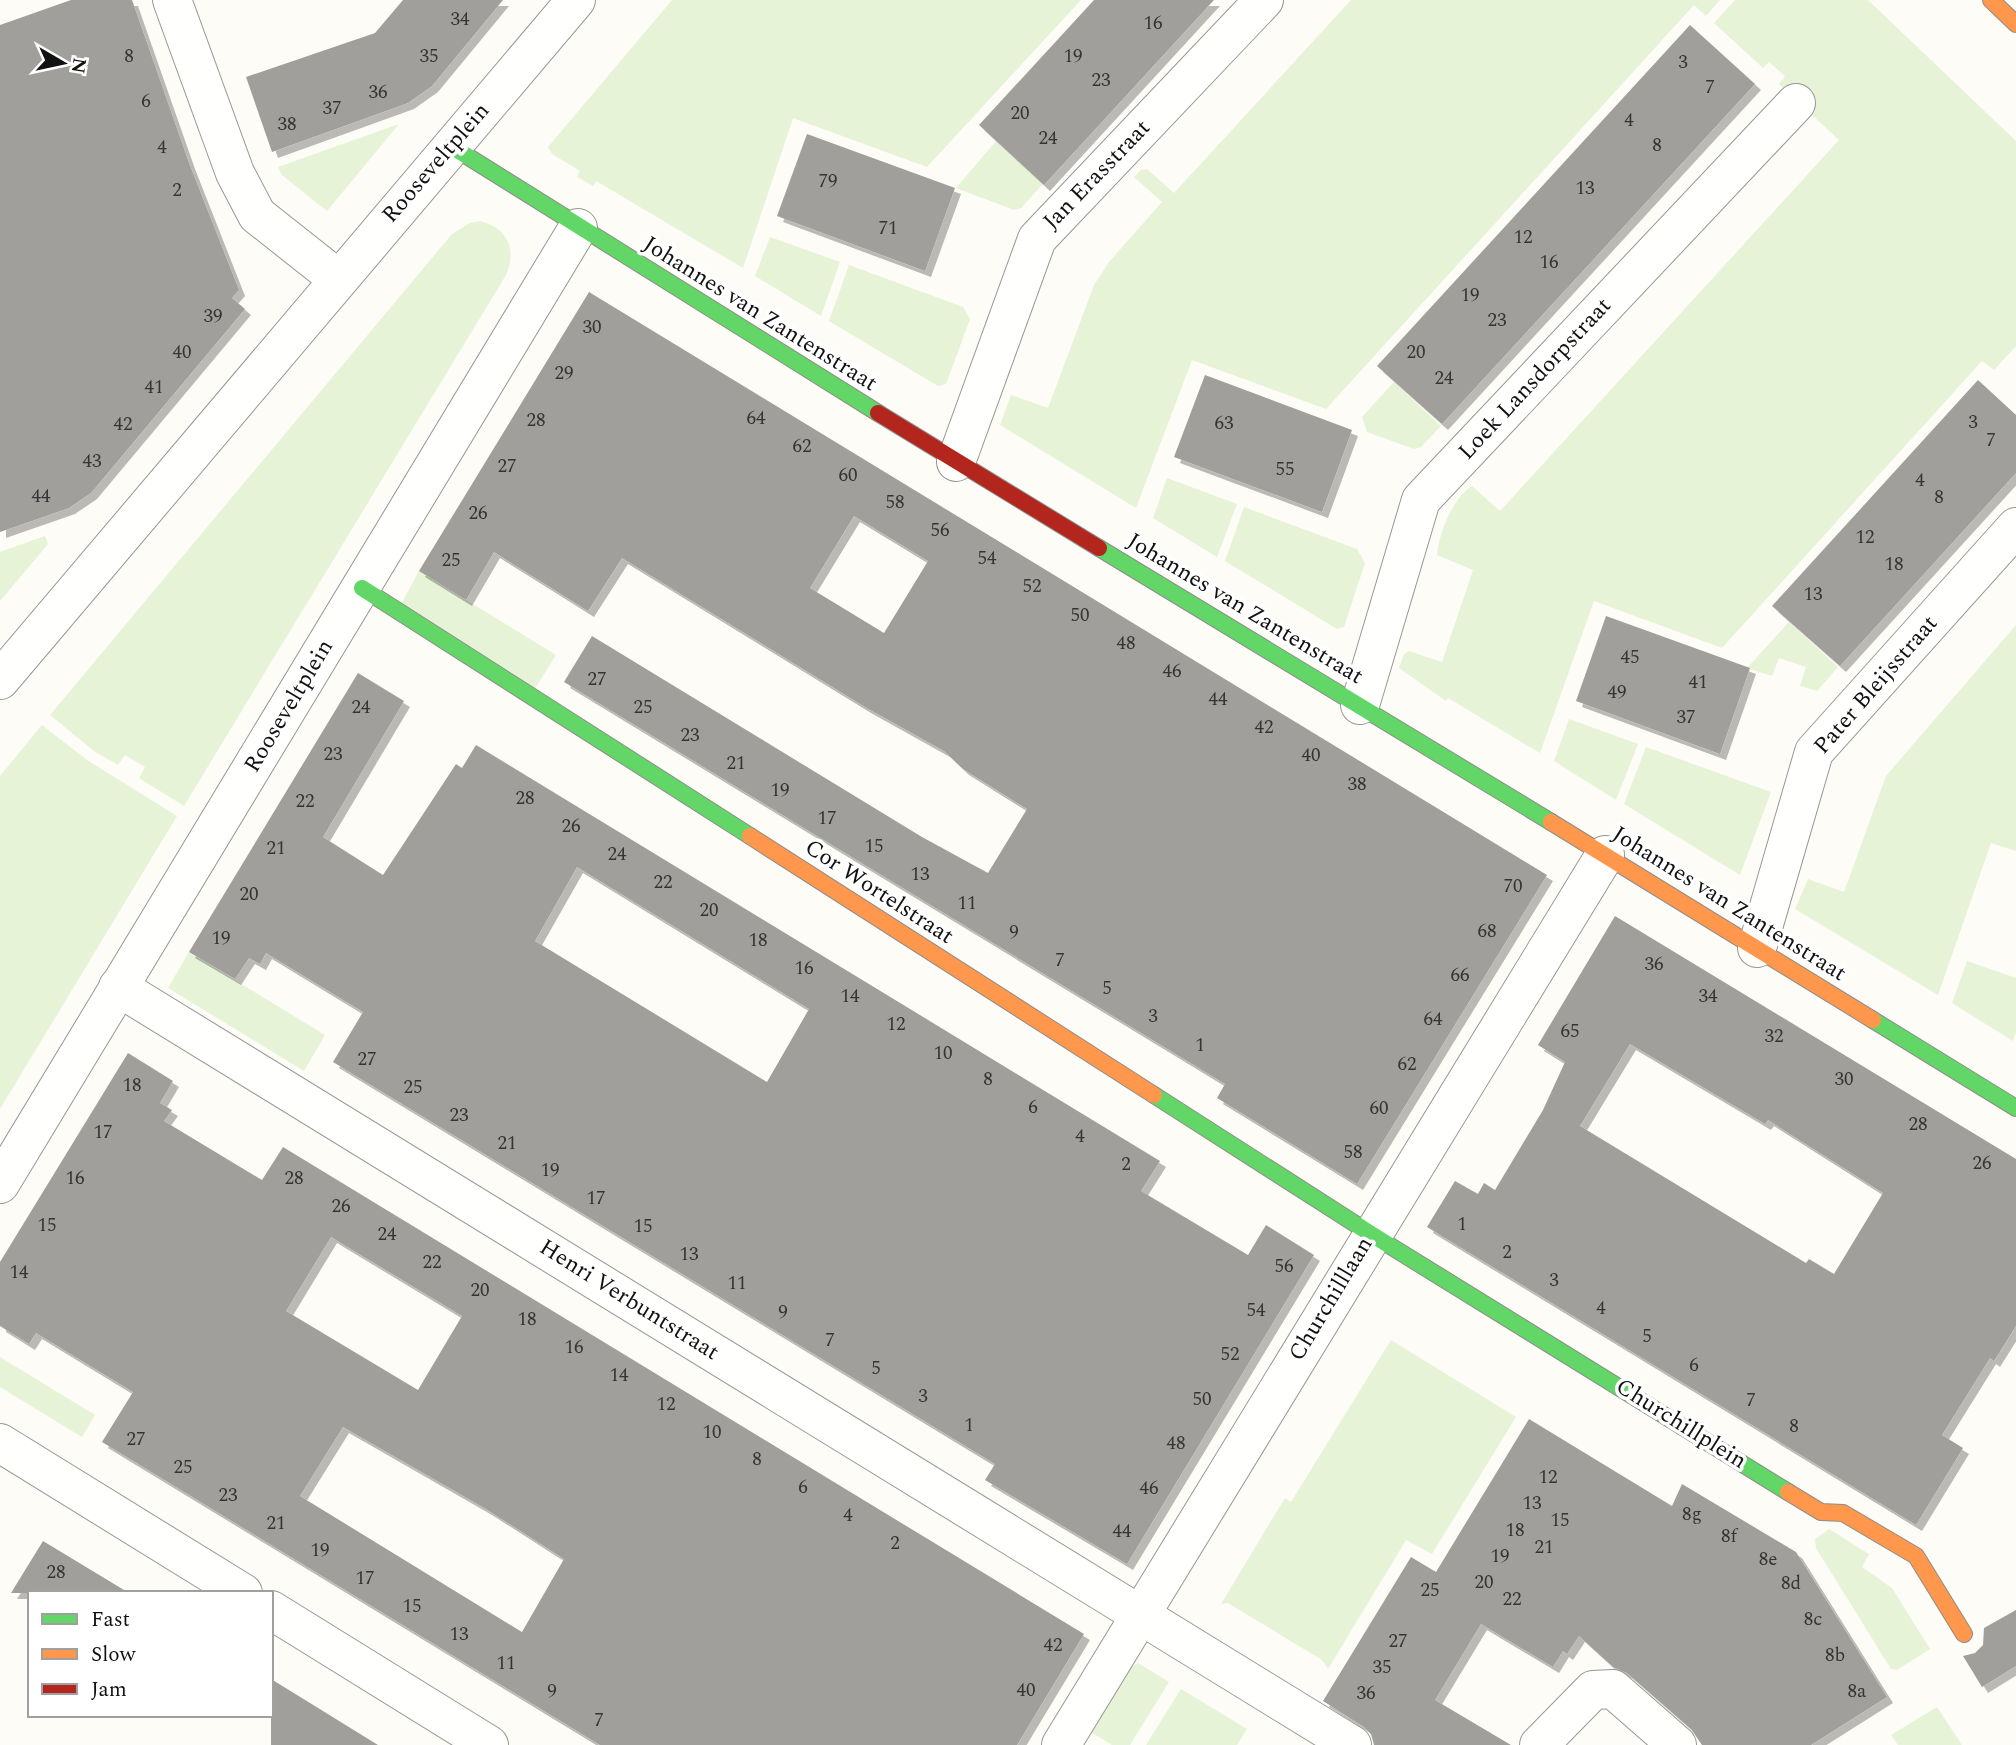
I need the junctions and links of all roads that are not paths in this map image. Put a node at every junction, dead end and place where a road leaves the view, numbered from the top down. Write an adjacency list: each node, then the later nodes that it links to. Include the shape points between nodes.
1 (172, 0): 9 (street, via 235,173 257,215)
2 (576, 0): 7 (street, Rooseveltplein)
3 (1264, 0): 10 (street, Jan Erasstraat, via 1037,239)
4 (1991, 0): 5 (street)
5 (2016, 24)
6 (1796, 103): 14 (street, Loek Lansdorpstraat, via 1421,500)
7 (451, 146): 8 (street, Johannes van Zantenstraat); 9 (street, Rooseveltplein)
8 (578, 228): 10 (street, Johannes van Zantenstraat); 12 (street, Rooseveltplein)
9 (338, 279): 13 (street, Rooseveltplein, via 298,332)
10 (956, 462): 14 (street, Johannes van Zantenstraat)
11 (2016, 527): 16 (street, Pater Bleijsstraat, via 1814,752)
12 (362, 588): 17 (street, Rooseveltplein); 20 (street, Cor Wortelstraat)
13 (4, 669)
14 (1360, 705): 15 (street, Johannes van Zantenstraat)
15 (1605, 855): 16 (street, Johannes van Zantenstraat); 20 (street, Churchilllaan)
16 (1757, 948): 18 (street, Johannes van Zantenstraat)
17 (118, 987): 19 (street, Rooseveltplein); 24 (street, Henri Verbuntstraat)
18 (2016, 1108)
19 (0, 1184)
20 (1371, 1234): 24 (street, Churchilllaan); 25 (street, Churchillplein, via 1821,1512 1843,1513 1916,1556)
21 (0, 1443): 22 (street)
22 (240, 1591)
23 (273, 1611): 26 (street)
24 (1138, 1617): 27 (street, Churchilllaan); 28 (street)
25 (1964, 1634)
26 (489, 1745)
27 (1061, 1745)
28 (1352, 1745)
29 (1539, 1745): 30 (street, via 1593,1690 1612,1689)
30 (1677, 1745)

